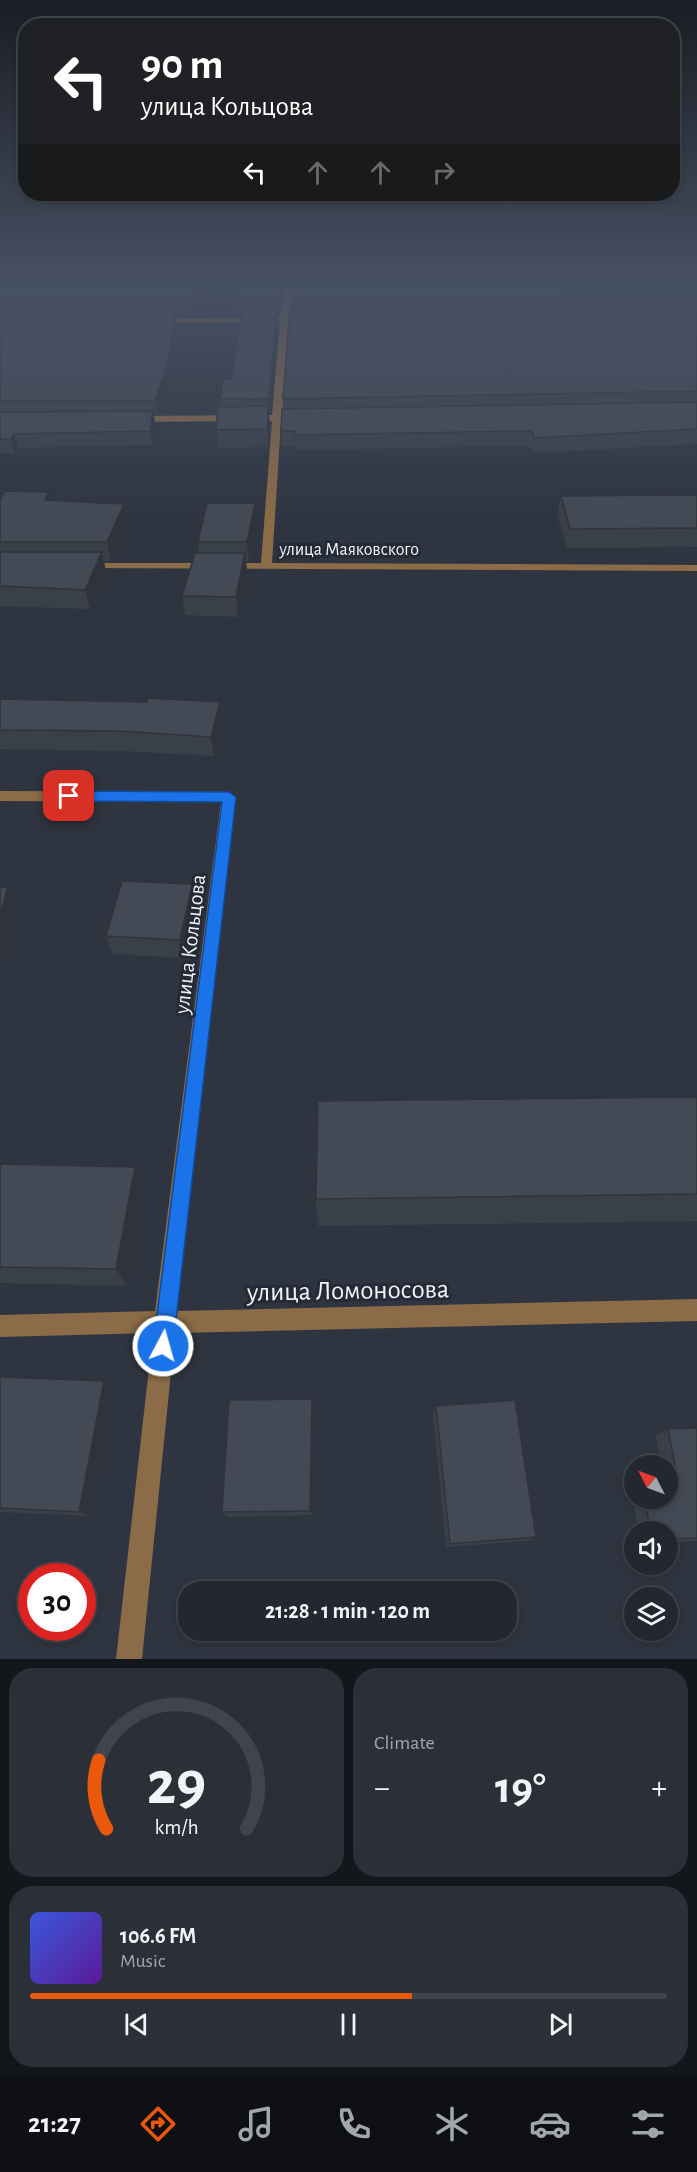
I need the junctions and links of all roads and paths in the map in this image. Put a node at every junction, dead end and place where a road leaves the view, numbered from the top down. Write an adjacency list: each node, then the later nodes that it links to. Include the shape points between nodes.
1 (281, 364): 3 (street)
2 (314, 418): 3 (street)
3 (278, 419): 4 (street); 6 (street)
4 (128, 420)
5 (69, 566): 6 (street, улица Маяковского)
6 (266, 566): 7 (street, улица Маяковского)
7 (697, 568)
8 (0, 796): 10 (street, улица Кольцова, via 229,797)
9 (697, 1310): 10 (street, улица Ломоносова)
10 (165, 1323): 11 (street, улица Ломоносова); 12 (street)
11 (0, 1326)
12 (129, 1659)

